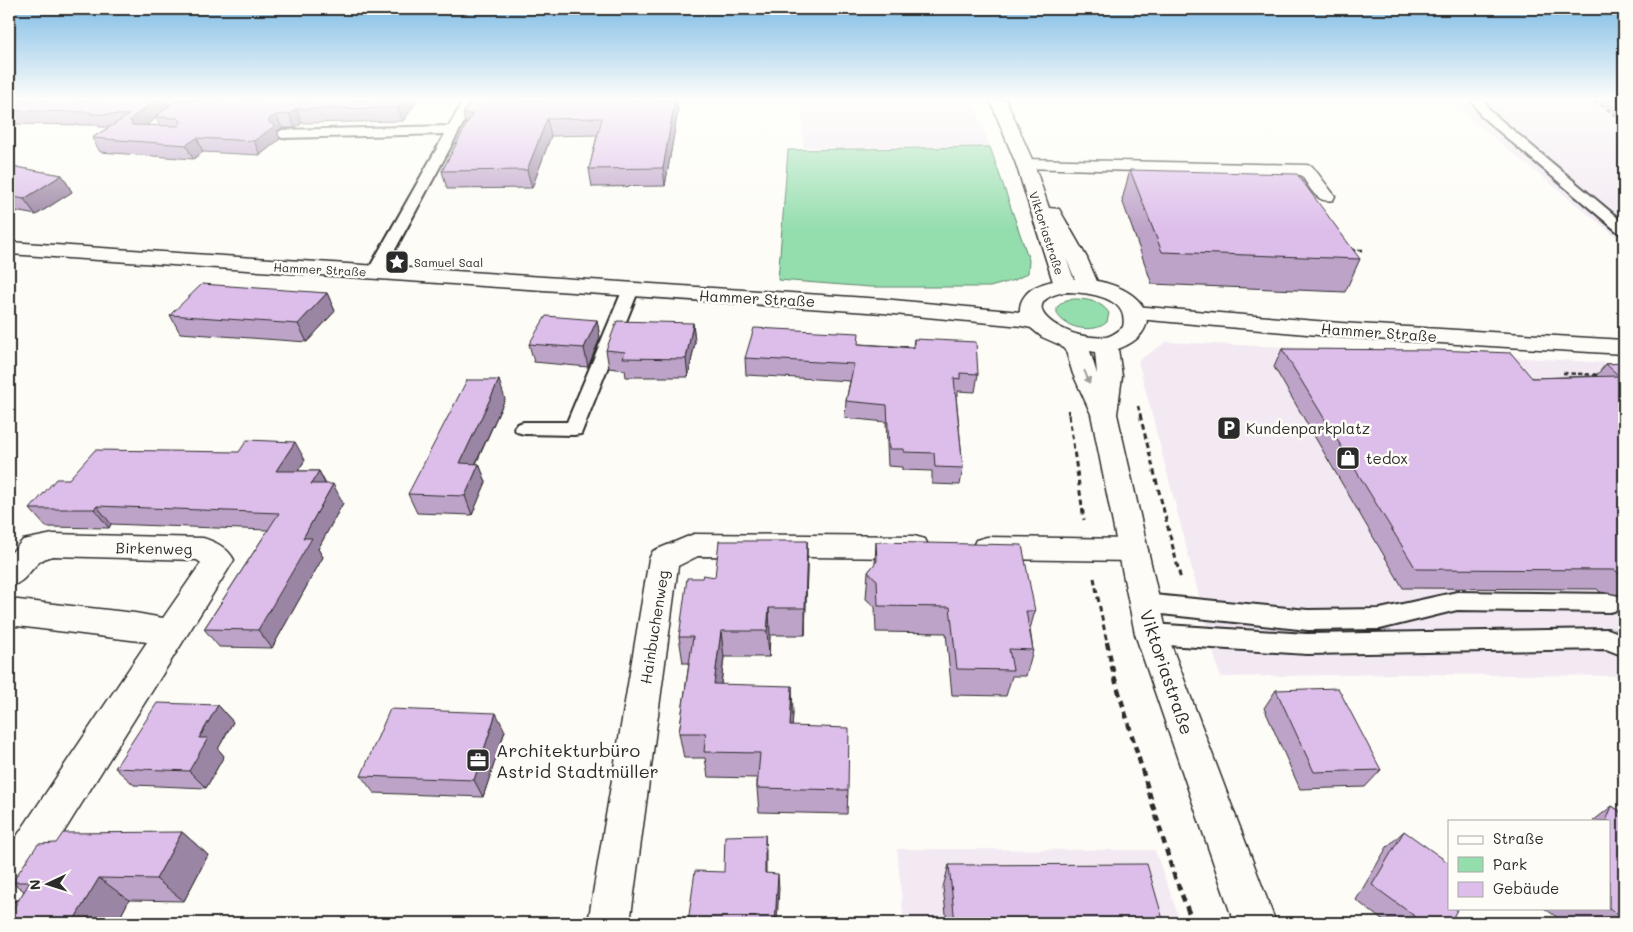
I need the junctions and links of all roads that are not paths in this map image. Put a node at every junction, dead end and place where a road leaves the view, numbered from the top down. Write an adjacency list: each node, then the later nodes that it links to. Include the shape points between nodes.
1 (446, 143): 8 (lane)
2 (1016, 143): 4 (street, Viktoriastraße)
3 (1520, 143): 6 (lane)
4 (1027, 172): 5 (street, via 1306,170); 9 (street, Viktoriastraße); 10 (street, Viktoriastraße, via 1058,222)
5 (1326, 196)
6 (1624, 230)
7 (9, 248): 8 (street, Hammer Straße)
8 (375, 272): 11 (street, Hammer Straße)
9 (1065, 285): 10 (street); 12 (street, via 1050,288)
10 (1088, 286): 14 (street, via 1117,296)
11 (631, 290): 13 (street, Hammer Straße); 20 (lane, via 574,429)
12 (1036, 297): 13 (street, Hammer Straße); 15 (street, via 1030,310)
13 (883, 306): 15 (street, Hammer Straße, via 1016,318)
14 (1134, 313): 17 (street, via 1136,322 1132,331); 18 (street, Hammer Straße, via 1341,330)
15 (1037, 323): 16 (street, via 1057,337)
16 (1069, 340): 17 (street); 19 (street, Viktoriastraße, one-way to 19, via 1076,348)
17 (1109, 343): 19 (street, Viktoriastraße, via 1106,348 1110,376)
18 (1624, 347)
19 (1104, 414): 21 (street, Viktoriastraße)
20 (524, 428)
21 (1132, 550): 25 (street, Viktoriastraße); 29 (street, Hainbuchenweg, via 694,544 664,559)
22 (9, 575): 26 (street, Birkenweg, via 34,548 53,545 203,549 219,560)
23 (1610, 603): 25 (lane, via 1457,602 1380,619)
24 (9, 612): 26 (street)
25 (1147, 619): 27 (lane, via 1307,644 1608,639); 30 (street, Viktoriastraße)
26 (171, 633): 28 (street, Birkenweg)
27 (1624, 646)
28 (9, 882)
29 (609, 923)
30 (1255, 923)

